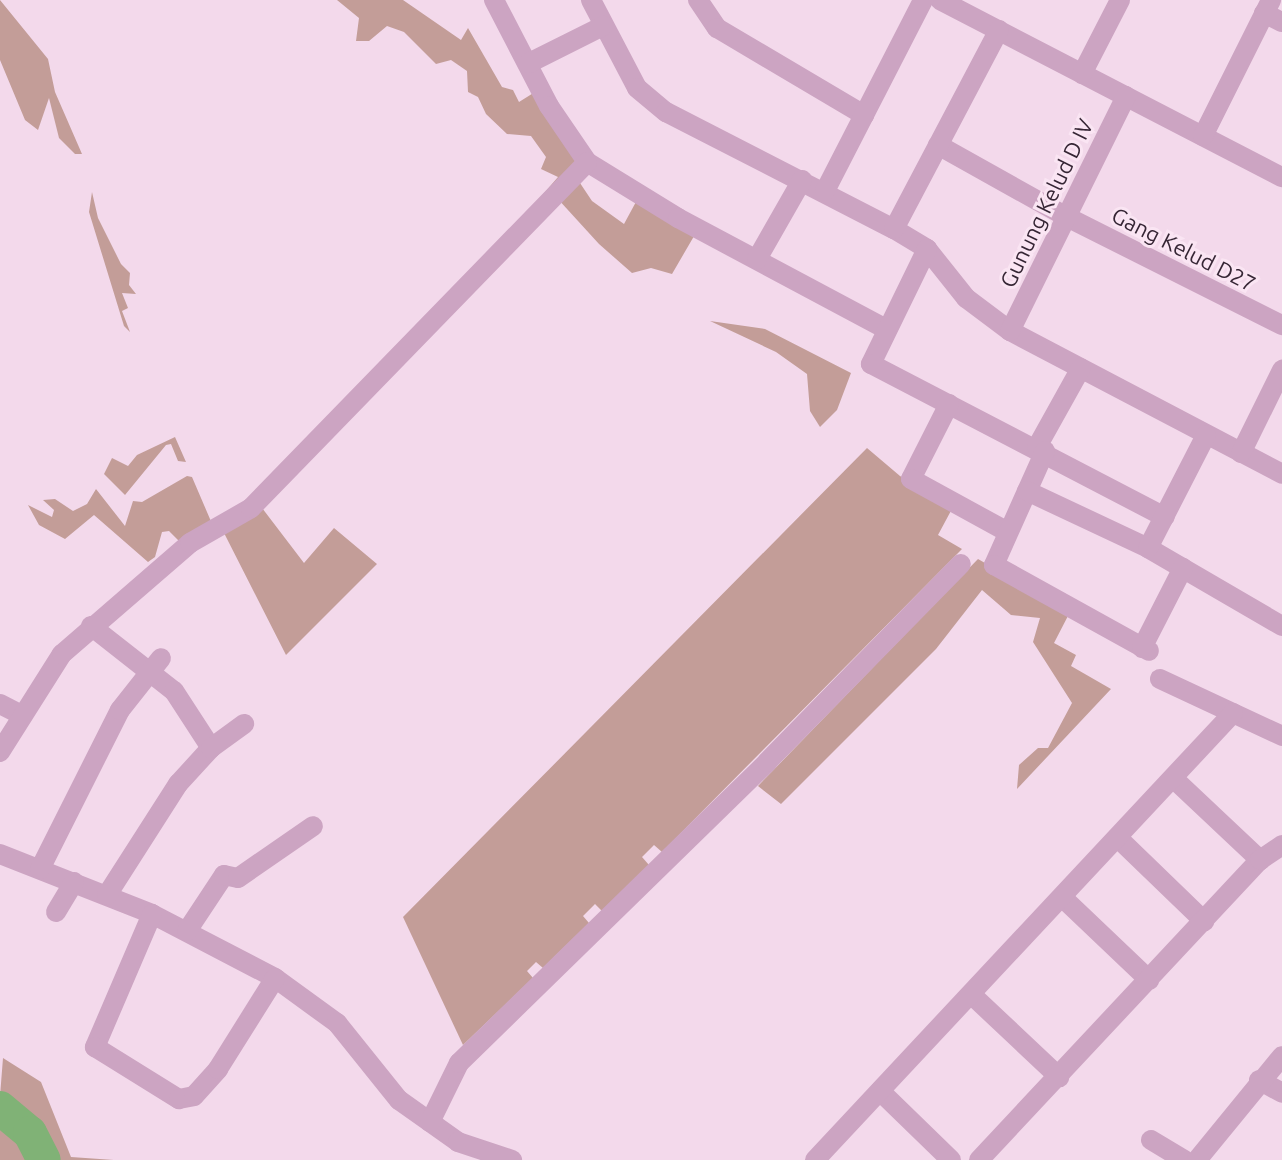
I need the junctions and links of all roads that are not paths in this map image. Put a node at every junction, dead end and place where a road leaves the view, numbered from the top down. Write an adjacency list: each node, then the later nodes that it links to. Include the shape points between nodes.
1 (494, 0): 10 (street)
2 (591, 0): 8 (street)
3 (698, 0): 13 (street, via 717,28)
4 (923, 0): 13 (street)
5 (940, 0): 9 (street)
6 (1120, 0): 11 (street)
7 (1272, 12): 14 (street)
8 (603, 26): 10 (street); 18 (street, via 646,98)
9 (999, 30): 11 (street); 15 (street)
10 (529, 63): 16 (street, via 549,106)
11 (1082, 74): 12 (street)
12 (1126, 96): 14 (street); 20 (street, Gunung Kelud D IV)
13 (864, 115): 19 (street)
14 (1203, 136): 17 (street)
15 (938, 145): 20 (street, Gang Kelud D27); 21 (street)
16 (587, 162): 23 (street); 40 (street, via 251,508 167,561)
17 (1282, 177)
18 (802, 180): 19 (street); 23 (street)
19 (825, 191): 21 (street)
20 (1065, 216): 24 (street, Gang Kelud D27); 26 (street, Gunung Kelud D IV)
21 (894, 229): 22 (street)
22 (927, 249): 25 (street); 26 (street, via 966,298)
23 (757, 259): 25 (street)
24 (1282, 325)
25 (886, 329): 29 (street, via 871,364)
26 (1010, 331): 27 (street)
27 (1081, 368): 30 (street); 31 (street)
28 (1282, 370): 32 (street)
29 (949, 404): 31 (street); 36 (street, via 911,479)
30 (1206, 435): 32 (street); 35 (street)
31 (1041, 449): 34 (street); 35 (street)
32 (1241, 453): 33 (street)
33 (1282, 474)
34 (1027, 491): 36 (street); 37 (street)
35 (1165, 517): 37 (street)
36 (1006, 531): 39 (street, via 994,565 1145,650)
37 (1148, 548): 39 (street)
38 (961, 564): 73 (street, via 459,1063)
39 (1183, 568): 41 (street)
40 (91, 626): 42 (street); 46 (street, via 62,654)
41 (1282, 626)
42 (155, 665): 49 (street); 57 (street, via 120,710)
43 (1160, 679): 45 (street)
44 (0, 704): 46 (street)
45 (1233, 713): 48 (street); 51 (street)
46 (22, 715): 50 (street)
47 (244, 724): 49 (street)
48 (1282, 736)
49 (211, 748): 59 (street, via 178,784)
50 (0, 752)
51 (1173, 778): 53 (street); 56 (street)
52 (313, 826): 64 (street, via 238,878 224,875)
53 (1118, 838): 60 (street); 63 (street)
54 (1282, 845): 56 (street)
55 (0, 854): 57 (street)
56 (1260, 860): 63 (street)
57 (40, 869): 58 (street)
58 (74, 882): 59 (street); 61 (street)
59 (107, 895): 62 (street)
60 (1063, 898): 66 (street); 67 (street)
61 (56, 912)
62 (152, 914): 64 (street); 65 (street, via 95,1047 179,1099 188,1101 218,1069)
63 (1204, 921): 66 (street)
64 (187, 931): 65 (street)
65 (275, 978): 73 (street, via 337,1023 399,1100)
66 (1149, 980): 69 (street)
67 (972, 995): 69 (street); 71 (street)
68 (1282, 1056): 70 (street)
69 (1059, 1077): 78 (street)
70 (1259, 1080): 72 (street); 80 (street)
71 (880, 1091): 75 (street); 77 (street)
72 (1282, 1093)
73 (430, 1122): 76 (street, via 458,1142)
74 (1151, 1140): 79 (street)
75 (823, 1157)
76 (512, 1160)
77 (951, 1160)
78 (979, 1160)
79 (1184, 1160)
80 (1197, 1160)

